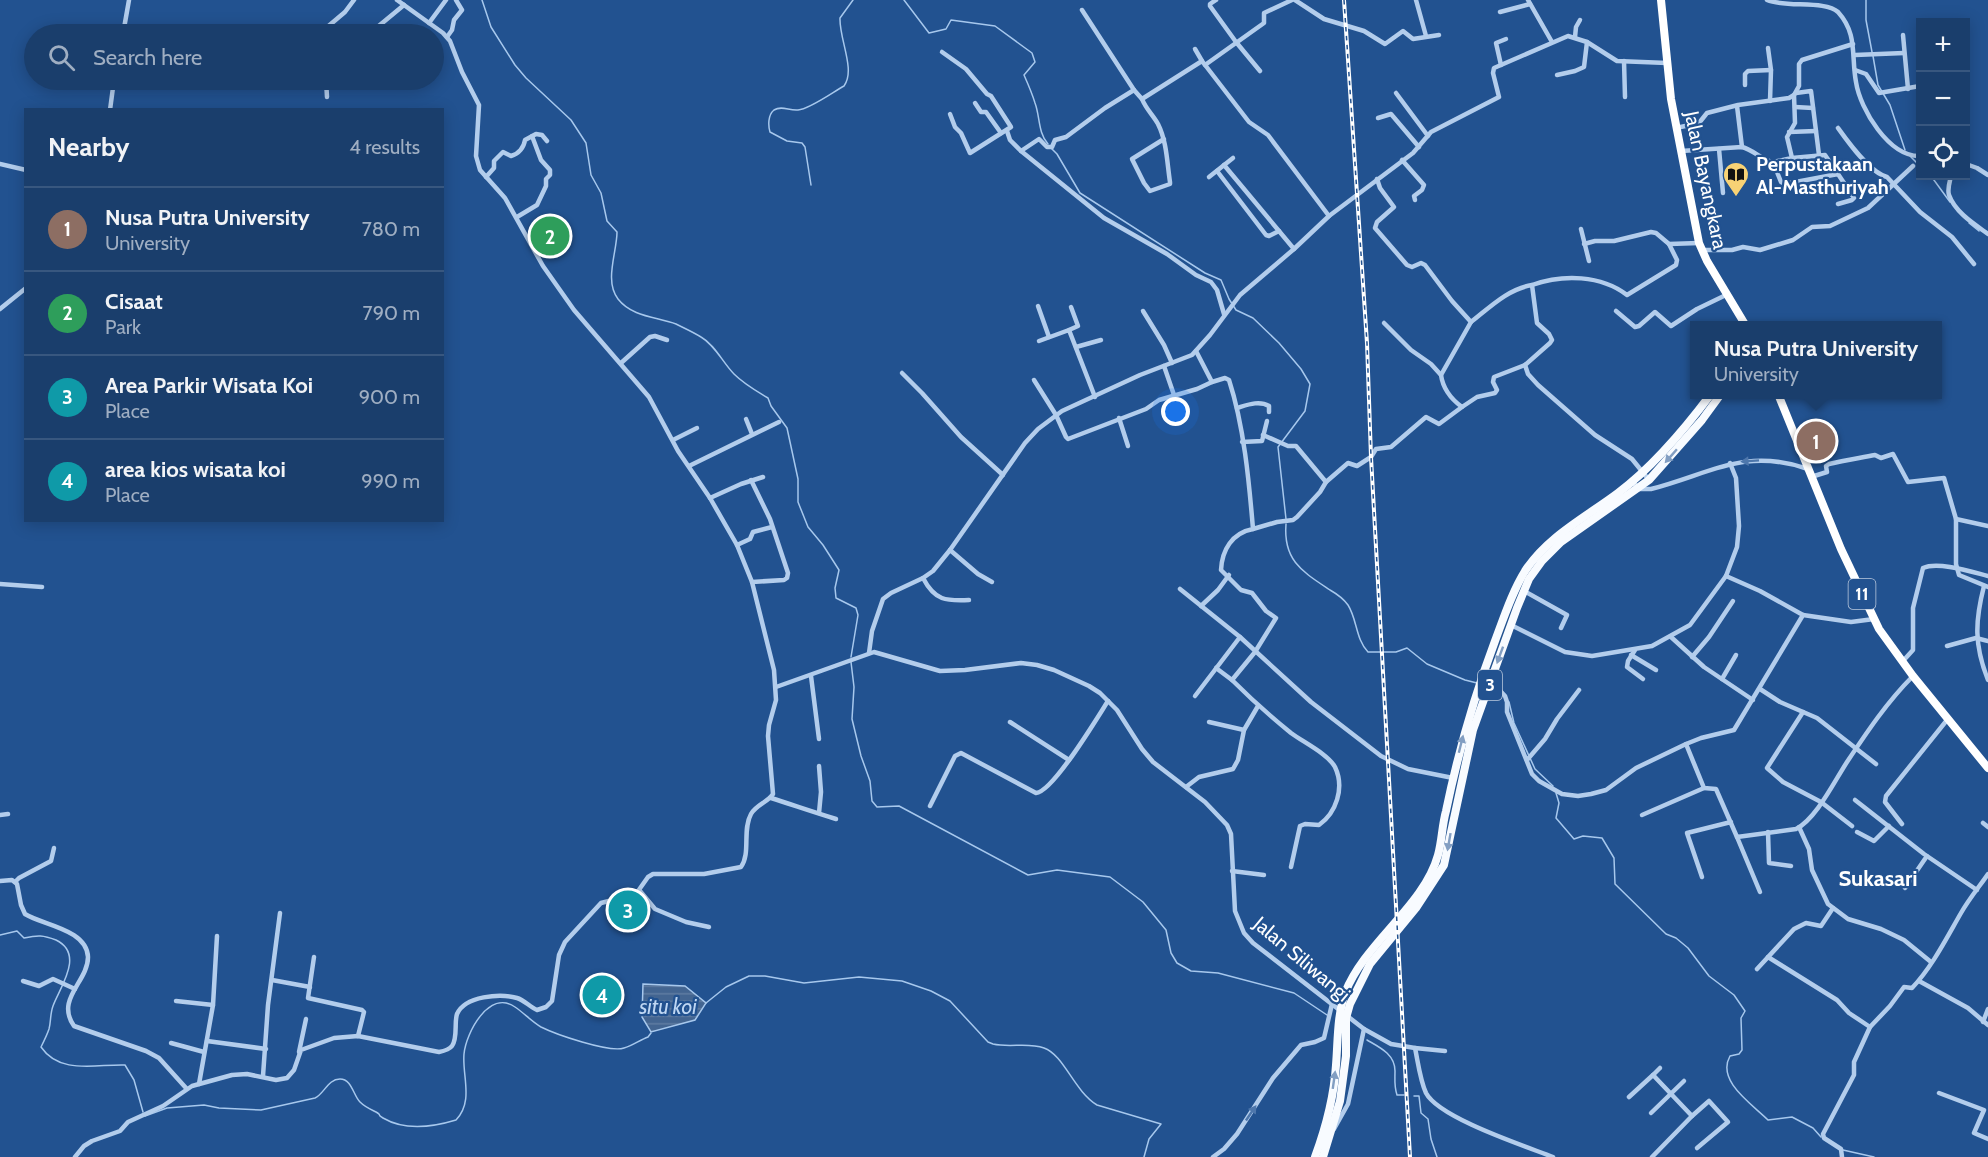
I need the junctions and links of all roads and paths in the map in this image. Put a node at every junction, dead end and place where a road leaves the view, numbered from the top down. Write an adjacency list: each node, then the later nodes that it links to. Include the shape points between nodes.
1 (129, 0): 17 (street)
2 (354, 0): 18 (street)
3 (397, 0): 12 (street)
4 (446, 0): 16 (street)
5 (456, 0): 24 (street, via 462,10)
6 (1216, 0): 27 (street, via 1209,5)
7 (1294, 0): 23 (street, via 1324,19 1364,31 1385,44 1403,31 1411,38); 27 (street, via 1263,13 1265,22)
8 (1416, 0): 23 (street)
9 (1661, 0): 38 (highway, Jalan Bayangkara)
10 (1767, 0): 30 (street, via 1832,7 1842,18)
11 (1529, 2): 14 (street); 28 (street)
12 (404, 5): 16 (street); 19 (street)
13 (1082, 10): 49 (street)
14 (1500, 12)
15 (1580, 20): 25 (street)
16 (429, 23)
17 (125, 24)
18 (331, 24)
19 (381, 24)
20 (444, 35): 24 (street)
21 (1439, 35): 23 (street)
22 (1903, 35): 34 (street)
23 (1426, 36)
24 (447, 37): 92 (street, via 479,105 477,162)
25 (1575, 37): 28 (street); 29 (street)
26 (1506, 39): 39 (street, via 1496,43)
27 (1236, 42): 37 (street); 42 (street)
28 (1552, 42): 39 (street)
29 (1587, 42): 36 (street, via 1614,60); 43 (street, via 1584,67)
30 (1853, 44): 35 (street); 51 (street, via 1800,62)
31 (1768, 48): 40 (street)
32 (1195, 49): 37 (street)
33 (942, 52): 65 (street, via 959,63 992,97 1012,126)
34 (1904, 53): 35 (street); 46 (street)
35 (1855, 55): 41 (street)
36 (1624, 61): 38 (street); 53 (street)
37 (1204, 63): 54 (street); 100 (street, via 1249,122 1268,135)
38 (1667, 63): 63 (highway, Jalan Bayangkara)
39 (1502, 65): 70 (street, via 1493,71 1497,99)
40 (1771, 70): 44 (street, via 1747,72); 55 (street)
41 (1855, 70): 46 (street, via 1866,74 1879,93); 79 (street, via 1859,93 1875,124 1899,152)
42 (1260, 71)
43 (1557, 75)
44 (1745, 85)
45 (1916, 87): 46 (street)
46 (1908, 89)
47 (113, 90): 59 (street)
48 (327, 90): 52 (street)
49 (1134, 90): 54 (street); 76 (street, via 1066,137 1055,140 1052,147 1039,139)
50 (1396, 93): 70 (street)
51 (1795, 94): 55 (street); 58 (street); 60 (street, via 1811,91)
52 (327, 97)
53 (1625, 97)
54 (1142, 99): 71 (street)
55 (1770, 101): 57 (street)
56 (975, 103): 68 (street)
57 (1737, 106): 63 (street, via 1707,113 1699,123); 74 (street)
58 (1795, 107): 60 (street); 67 (street, via 1795,125)
59 (110, 108)
60 (1813, 108): 66 (street)
61 (950, 114): 68 (street, via 970,153)
62 (1378, 118): 73 (street, via 1391,114)
63 (1676, 128): 77 (highway, Jalan Bayangkara)
64 (1838, 128): 96 (street, via 1855,151)
65 (1007, 131): 68 (street); 76 (street)
66 (1816, 131): 67 (street); 78 (street)
67 (1789, 132): 81 (street)
68 (1001, 133)
69 (532, 136): 72 (street, via 539,134); 92 (street, via 514,156 502,153); 101 (street, via 550,172 537,205)
70 (1428, 136): 73 (street)
71 (1164, 139): 71 (street, via 1170,183 1150,191 1132,159)
72 (547, 141)
73 (1419, 147): 82 (street)
74 (1742, 147): 75 (street); 83 (street)
75 (1719, 149): 77 (street); 97 (street)
76 (1020, 151): 119 (street, via 1104,218 1211,282)
77 (1681, 151): 107 (highway, Jalan Bayangkara)
78 (1819, 154): 81 (street); 90 (street, via 1827,155)
79 (1916, 155)
80 (1233, 158): 85 (street)
81 (1792, 158): 83 (street)
82 (1402, 160): 94 (street); 98 (street, via 1424,185 1413,197)
83 (1773, 162): 90 (street, via 1785,184)
84 (0, 164): 88 (street)
85 (1224, 165): 89 (street); 103 (street)
86 (1913, 166): 96 (street)
87 (1970, 166): 91 (street)
88 (24, 170)
89 (1217, 171): 93 (street); 103 (street, via 1266,236)
90 (1838, 174): 99 (street, via 1854,198)
91 (1988, 175)
92 (486, 177): 101 (street)
93 (1209, 177)
94 (1377, 179): 100 (street); 121 (street, via 1394,207 1375,228 1407,265 1425,265)
95 (1950, 180): 104 (street, via 1948,192 1954,202)
96 (1894, 185): 107 (street, via 1856,216 1828,227 1812,227 1781,244 1755,251); 110 (street, via 1952,237)
97 (1724, 193)
98 (1415, 200)
99 (1838, 204)
100 (1329, 216): 108 (street)
101 (517, 217): 130 (street, via 543,266 574,310)
102 (1581, 229): 105 (street)
103 (1279, 231): 108 (street)
104 (1988, 234)
105 (1584, 244): 106 (street, via 1653,232); 109 (street)
106 (1669, 244): 107 (street); 111 (street, via 1677,264 1627,295 1607,283 1590,279)
107 (1700, 246): 113 (highway, Jalan Bayangkara)
108 (1294, 249): 119 (street, via 1240,295)
109 (1588, 261)
110 (1974, 264)
111 (1532, 285): 121 (street, via 1497,300); 132 (street, via 1536,320 1552,340)
112 (24, 290): 116 (street)
113 (1728, 294): 118 (street, via 1671,326 1655,312 1635,327); 120 (highway, Jalan Bayangkara)
114 (1038, 306): 124 (street)
115 (1071, 307): 123 (street, via 1078,326)
116 (0, 309)
117 (1143, 311): 131 (street)
118 (1616, 311)
119 (1224, 314): 129 (street)
120 (1743, 321)
121 (1471, 322): 135 (street)
122 (1384, 323): 135 (street)
123 (1069, 330): 124 (street); 128 (street)
124 (1049, 337): 127 (street)
125 (1101, 339): 128 (street)
126 (667, 340): 130 (street, via 650,338)
127 (1039, 341)
128 (1076, 347): 139 (street)
129 (1196, 351): 131 (street); 137 (street)
130 (621, 363): 154 (street, via 649,397)
131 (1172, 363): 133 (street)
132 (1525, 365): 143 (street, via 1494,378 1495,393); 159 (street, via 1538,385)
133 (1164, 366): 138 (street); 139 (street)
134 (902, 373): 161 (street, via 961,437)
135 (1442, 375): 143 (street, via 1447,391)
136 (1034, 380): 146 (street)
137 (1212, 382): 138 (street); 144 (street, via 1229,380)
138 (1174, 395): 147 (street)
139 (1095, 397): 146 (street)
140 (1708, 399): 159 (main road, 3)
141 (1717, 399): 164 (main road, 3, one-way to 164)
142 (1780, 399): 160 (highway, 11)
143 (1462, 406): 166 (street, via 1439,424 1426,417 1391,447 1376,448 1371,457 1357,466 1348,463)
144 (1237, 408): 145 (street, via 1266,403); 155 (street)
145 (1269, 412)
146 (1056, 415): 147 (street, via 1068,439); 161 (street, via 1032,434)
147 (1119, 418): 156 (street)
148 (746, 419): 152 (street)
149 (1267, 421): 153 (street)
150 (779, 422): 152 (street)
151 (697, 428): 154 (street)
152 (752, 434): 158 (street)
153 (1263, 435): 155 (street, via 1261,441); 166 (street, via 1296,446)
154 (673, 440): 158 (street)
155 (1242, 442): 172 (street)
156 (1128, 446)
157 (1730, 463): 160 (street, one-way to 157, via 1775,460); 167 (street, via 1657,488); 177 (street, via 1736,478 1739,532)
158 (689, 466): 168 (street)
159 (1643, 472): 164 (street); 165 (main road, 3)
160 (1809, 473): 169 (street, via 1826,472 1826,465 1856,457 1894,454 1908,482 1945,479); 191 (highway, 11)
161 (1003, 475): 174 (street)
162 (763, 477): 163 (street)
163 (751, 480): 168 (street); 171 (street)
164 (1648, 480): 167 (main road, 3)
165 (1632, 481): 167 (street); 235 (main road, 3, one-way to 165, via 1477,691 1506,610 1525,572 1553,539)
166 (1326, 482): 172 (street, via 1297,518)
167 (1639, 489): 186 (main road, 3, via 1561,542 1536,568)
168 (710, 498): 173 (street)
169 (1956, 519): 170 (street); 175 (street)
170 (1988, 526)
171 (772, 527): 173 (street, via 753,532 750,539); 180 (street, via 787,578)
172 (1253, 529): 176 (street, via 1227,546 1221,568)
173 (737, 545): 180 (street)
174 (950, 550): 179 (street); 181 (street)
175 (1957, 569): 178 (street); 183 (street, via 1960,577); 205 (street, via 1923,568 1913,608 1913,650)
176 (1229, 575): 189 (street); 200 (street, via 1276,618)
177 (1726, 576): 190 (street); 195 (street, via 1694,621)
178 (1988, 576)
179 (923, 578): 187 (street, via 937,597); 201 (street, via 883,599)
180 (752, 582): 215 (street)
181 (992, 582)
182 (0, 584): 184 (street)
183 (1986, 586): 196 (street, via 1980,601)
184 (42, 587)
185 (1180, 589): 189 (street)
186 (1524, 591): 192 (main road, 3); 193 (street, via 1567,615)
187 (969, 600)
188 (1733, 602): 204 (street)
189 (1201, 606): 194 (street)
190 (1803, 615): 191 (street, via 1851,622); 216 (street)
191 (1874, 619): 205 (highway, 11)
192 (1511, 625): 199 (street, via 1571,653 1592,656); 214 (main road, 3, one-way to 214)
193 (1561, 628)
194 (1239, 637): 200 (street); 206 (street)
195 (1671, 637): 199 (street); 204 (street)
196 (1976, 638): 197 (street); 198 (street); 213 (street)
197 (1988, 641)
198 (1947, 646)
199 (1635, 650): 202 (street)
200 (1255, 652): 212 (street); 235 (street, via 1381,756 1408,769)
201 (868, 653): 208 (street); 220 (street, Jalan Siliwangi, via 879,652 940,670 1037,665 1089,686)
202 (1631, 655): 207 (street); 210 (street, via 1628,668)
203 (1736, 655): 211 (street)
204 (1692, 657): 211 (street)
205 (1902, 662): 209 (highway, 11)
206 (1216, 668): 212 (street); 218 (street)
207 (1656, 670)
208 (811, 676): 215 (street); 227 (street)
209 (1913, 676): 223 (highway, 11); 229 (street)
210 (1644, 679)
211 (1722, 679): 219 (street)
212 (1232, 680): 221 (street)
213 (1988, 680)
214 (1491, 681): 231 (street, via 1507,702); 273 (main road, 3, one-way to 273, via 1473,730 1444,865 1416,908)
215 (776, 687): 238 (street, via 768,736 774,789)
216 (1760, 689): 219 (street); 222 (street)
217 (1579, 690): 231 (street)
218 (1195, 696)
219 (1753, 700): 228 (street, via 1734,730)
220 (1108, 701): 230 (street); 236 (street, Jalan Siliwangi, via 1153,762)
221 (1258, 706): 226 (street); 258 (street, via 1332,763 1336,771 1339,791 1334,810 1320,825 1300,826)
222 (1803, 711): 229 (street); 240 (street, via 1767,768 1783,782)
223 (1947, 720): 234 (highway, 11); 248 (street, via 1886,796 1885,802)
224 (1010, 722): 230 (street)
225 (1209, 722): 226 (street)
226 (1244, 729): 236 (street, via 1238,760 1231,771 1199,777)
227 (819, 739)
228 (1686, 744): 231 (street, via 1636,768 1606,790 1578,796 1555,792 1539,781); 237 (street)
229 (1857, 748): 232 (street); 240 (street)
230 (1069, 760): 241 (street, via 1040,793 958,754)
231 (1527, 760)
232 (1876, 764)
233 (819, 766): 242 (street)
234 (1988, 768)
235 (1453, 778): 273 (main road, 3, via 1434,868)
236 (1186, 787): 259 (street, Jalan Siliwangi, via 1227,825 1231,834)
237 (1704, 788): 245 (street); 247 (street, via 1716,789)
238 (771, 798): 242 (street); 267 (street, via 751,814 741,867 693,875 656,874 648,877)
239 (1855, 800): 250 (street)
240 (1821, 802): 249 (street); 251 (street)
241 (930, 806)
242 (819, 813): 246 (street)
243 (8, 814): 244 (street)
244 (0, 815)
245 (1642, 815)
246 (836, 819)
247 (1731, 822): 254 (street); 262 (street, via 1687,833)
248 (1902, 824)
249 (1852, 826)
250 (1889, 826): 253 (street, via 1874,841); 256 (street)
251 (1798, 828): 252 (street); 269 (street, via 1808,846 1819,888)
252 (1768, 832): 254 (street); 257 (street, via 1769,863)
253 (1857, 832)
254 (1737, 837): 268 (street)
255 (54, 848): 264 (street, via 51,861)
256 (1927, 856): 265 (street); 266 (street)
257 (1791, 866)
258 (1291, 867)
259 (1232, 871): 260 (street); 284 (street, Jalan Siliwangi, via 1234,911 1244,933)
260 (1264, 874)
261 (1988, 874): 266 (street)
262 (1702, 877)
263 (0, 881): 264 (street)
264 (15, 882): 282 (street, via 26,914 66,931 83,945 88,955)
265 (1905, 888)
266 (1977, 890): 276 (street)
267 (640, 891): 271 (street, via 655,909); 292 (street, via 601,903 565,942 559,955 552,1001 546,1007 537,1010 515,998 474,1000 458,1013 453,1044 442,1051)
268 (1760, 892)
269 (1833, 908): 275 (street, via 1821,926 1806,922 1794,929); 276 (street, via 1848,919 1905,940)
270 (280, 914): 278 (street)
271 (709, 927)
272 (217, 936): 285 (street)
273 (1384, 941): 288 (main road, 3, via 1347,1003)
274 (314, 957): 281 (street)
275 (1768, 957): 277 (street); 290 (street, via 1837,1000)
276 (1930, 962): 280 (street)
277 (1757, 969)
278 (272, 980): 281 (street); 296 (street)
279 (23, 981): 282 (street, via 39,986 53,979)
280 (1919, 981): 289 (street, via 1968,1008); 290 (street, via 1912,988 1904,987)
281 (310, 987): 292 (street, via 310,999 364,1012)
282 (75, 988): 305 (street, via 67,1009 74,1026 159,1058)
283 (176, 1001): 285 (street)
284 (1332, 1004): 291 (street, Jalan Siliwangi); 315 (street, one-way to 284, via 1238,1134 1273,1078 1301,1045 1324,1038)
285 (213, 1005): 293 (street)
286 (1988, 1009): 289 (street)
287 (306, 1019): 299 (street)
288 (1342, 1023): 311 (main road, 3, via 1344,1072); 316 (main road, 3, one-way to 288, via 1332,1097)
289 (1985, 1024)
290 (1870, 1027): 320 (street, via 1854,1062 1854,1076 1823,1134 1841,1149)
291 (1364, 1029): 295 (street, Jalan Siliwangi, via 1396,1045); 311 (street, via 1348,1104)
292 (358, 1036): 299 (street, via 334,1038)
293 (207, 1041): 296 (street); 298 (street)
294 (171, 1044): 298 (street)
295 (1415, 1048): 297 (street, Jalan Siliwangi); 318 (street, via 1425,1091 1434,1102 1496,1135)
296 (266, 1049): 302 (street)
297 (1445, 1051)
298 (204, 1052): 304 (street)
299 (299, 1052): 302 (street, via 294,1070 287,1078)
300 (1660, 1068): 301 (street)
301 (1653, 1075): 307 (street); 308 (street)
302 (263, 1076): 304 (street, via 232,1075)
303 (1684, 1081): 307 (street)
304 (199, 1084): 305 (street)
305 (186, 1088): 314 (street, via 163,1106 128,1122 120,1131 92,1141)
306 (1939, 1093): 312 (street, via 1984,1110 1974,1133)
307 (1671, 1094): 309 (street); 310 (street)
308 (1629, 1097)
309 (1651, 1113)
310 (1692, 1116): 313 (street, via 1709,1101 1728,1122); 319 (street)
311 (1331, 1135): 317 (main road, 3)
312 (1988, 1139)
313 (1697, 1148)
314 (75, 1157)
315 (1214, 1157)
316 (1315, 1157)
317 (1323, 1157)
318 (1553, 1157)
319 (1652, 1157)
320 (1842, 1157)

